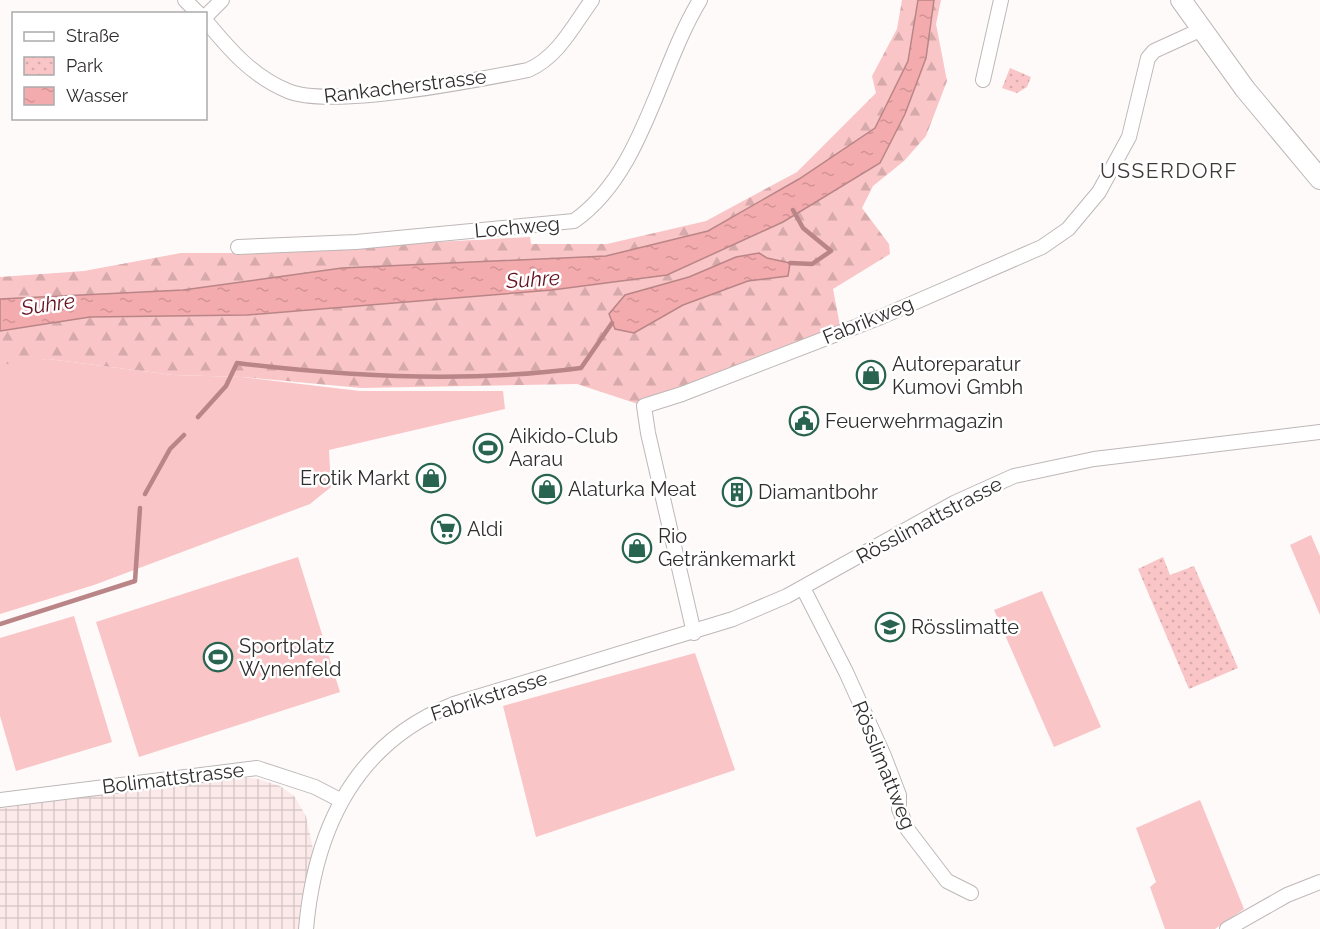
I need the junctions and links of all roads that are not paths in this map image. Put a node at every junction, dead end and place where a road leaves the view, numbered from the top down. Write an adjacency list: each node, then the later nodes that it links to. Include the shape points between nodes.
1 (185, 0): 7 (street)
2 (222, 0): 8 (street)
3 (592, 0): 9 (street, Rankacherstrasse, via 555,53 528,70 333,99 289,92 268,81 237,58)
4 (700, 0): 13 (street, Lochweg, via 638,138 597,202 574,221 356,242)
5 (1001, 0): 11 (street)
6 (1180, 0): 10 (main road)
7 (197, 12)
8 (207, 15)
9 (207, 22)
10 (1200, 30): 12 (main road); 16 (street, Fabrikweg, via 1154,51 1148,58 1129,137 1099,192 1068,229 1042,247 881,317 644,406)
11 (983, 80)
12 (1320, 179)
13 (238, 248)
14 (1320, 432): 15 (street, Rösslimattstrasse, via 1094,459 1014,476 954,503)
15 (803, 588): 16 (street, Rösslimattstrasse); 20 (street, Rösslimattweg, via 879,746 908,830 947,881)
16 (694, 633): 18 (street, Fabrikstrasse, via 427,714 374,756)
17 (0, 800): 18 (street, Bolimattstrasse, via 257,768 315,787)
18 (340, 800): 21 (street, Fabrikstrasse, via 316,863)
19 (1320, 882): 22 (street)
20 (971, 893)
21 (306, 929)
22 (1227, 929)

